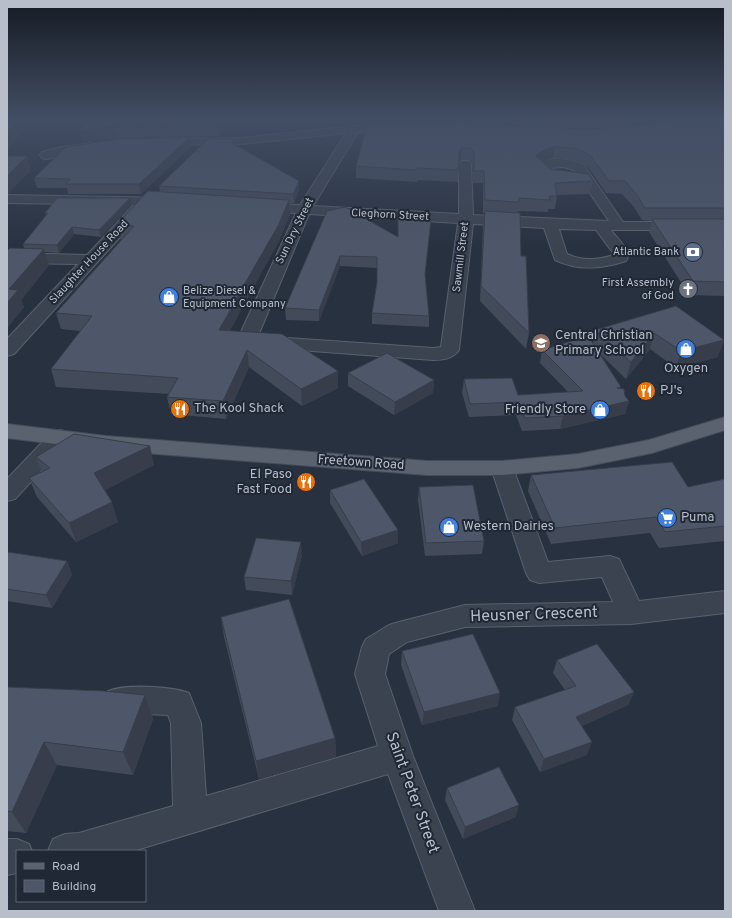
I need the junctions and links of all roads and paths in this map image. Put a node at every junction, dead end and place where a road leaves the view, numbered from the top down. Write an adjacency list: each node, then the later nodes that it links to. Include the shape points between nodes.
1 (334, 162): 9 (street, Sun Dry Street)
2 (465, 164): 10 (street, Sawmill Street)
3 (590, 182): 13 (street)
4 (157, 190): 6 (street, Slaughter House Road)
5 (7, 199): 6 (street)
6 (146, 200): 7 (street); 16 (street, Slaughter House Road)
7 (186, 203)
8 (248, 206): 9 (street, Cleghorn Street)
9 (304, 210): 10 (street, Cleghorn Street); 18 (street, Sun Dry Street, via 248,340 433,354 442,354)
10 (466, 219): 11 (street, Cleghorn Street); 18 (street, Sawmill Street)
11 (550, 224): 12 (street, Cleghorn Street); 12 (street, via 560,257 567,261 610,262 621,258 621,253)
12 (601, 226): 13 (street, Cleghorn Street)
13 (620, 226): 14 (street, Cleghorn Street)
14 (725, 226)
15 (7, 258): 16 (street)
16 (90, 260): 17 (street, Slaughter House Road)
17 (7, 350)
18 (450, 350)
19 (721, 422): 22 (main road, Freetown Road, via 652,446 578,461)
20 (7, 431): 21 (main road, Freetown Road)
21 (60, 437): 22 (main road, Freetown Road, via 106,443 427,468); 23 (street)
22 (502, 468): 25 (street, via 539,573 610,566)
23 (7, 493)
24 (725, 602): 25 (street, Heusner Crescent)
25 (631, 613): 26 (street, Heusner Crescent, via 465,616 399,633 376,648)
26 (370, 674): 28 (street, Saint Peter Street)
27 (94, 699): 29 (street, via 178,702 186,723)
28 (397, 756): 29 (street); 31 (street, Saint Peter Street)
29 (190, 816): 30 (street)
30 (79, 850)
31 (457, 911)

